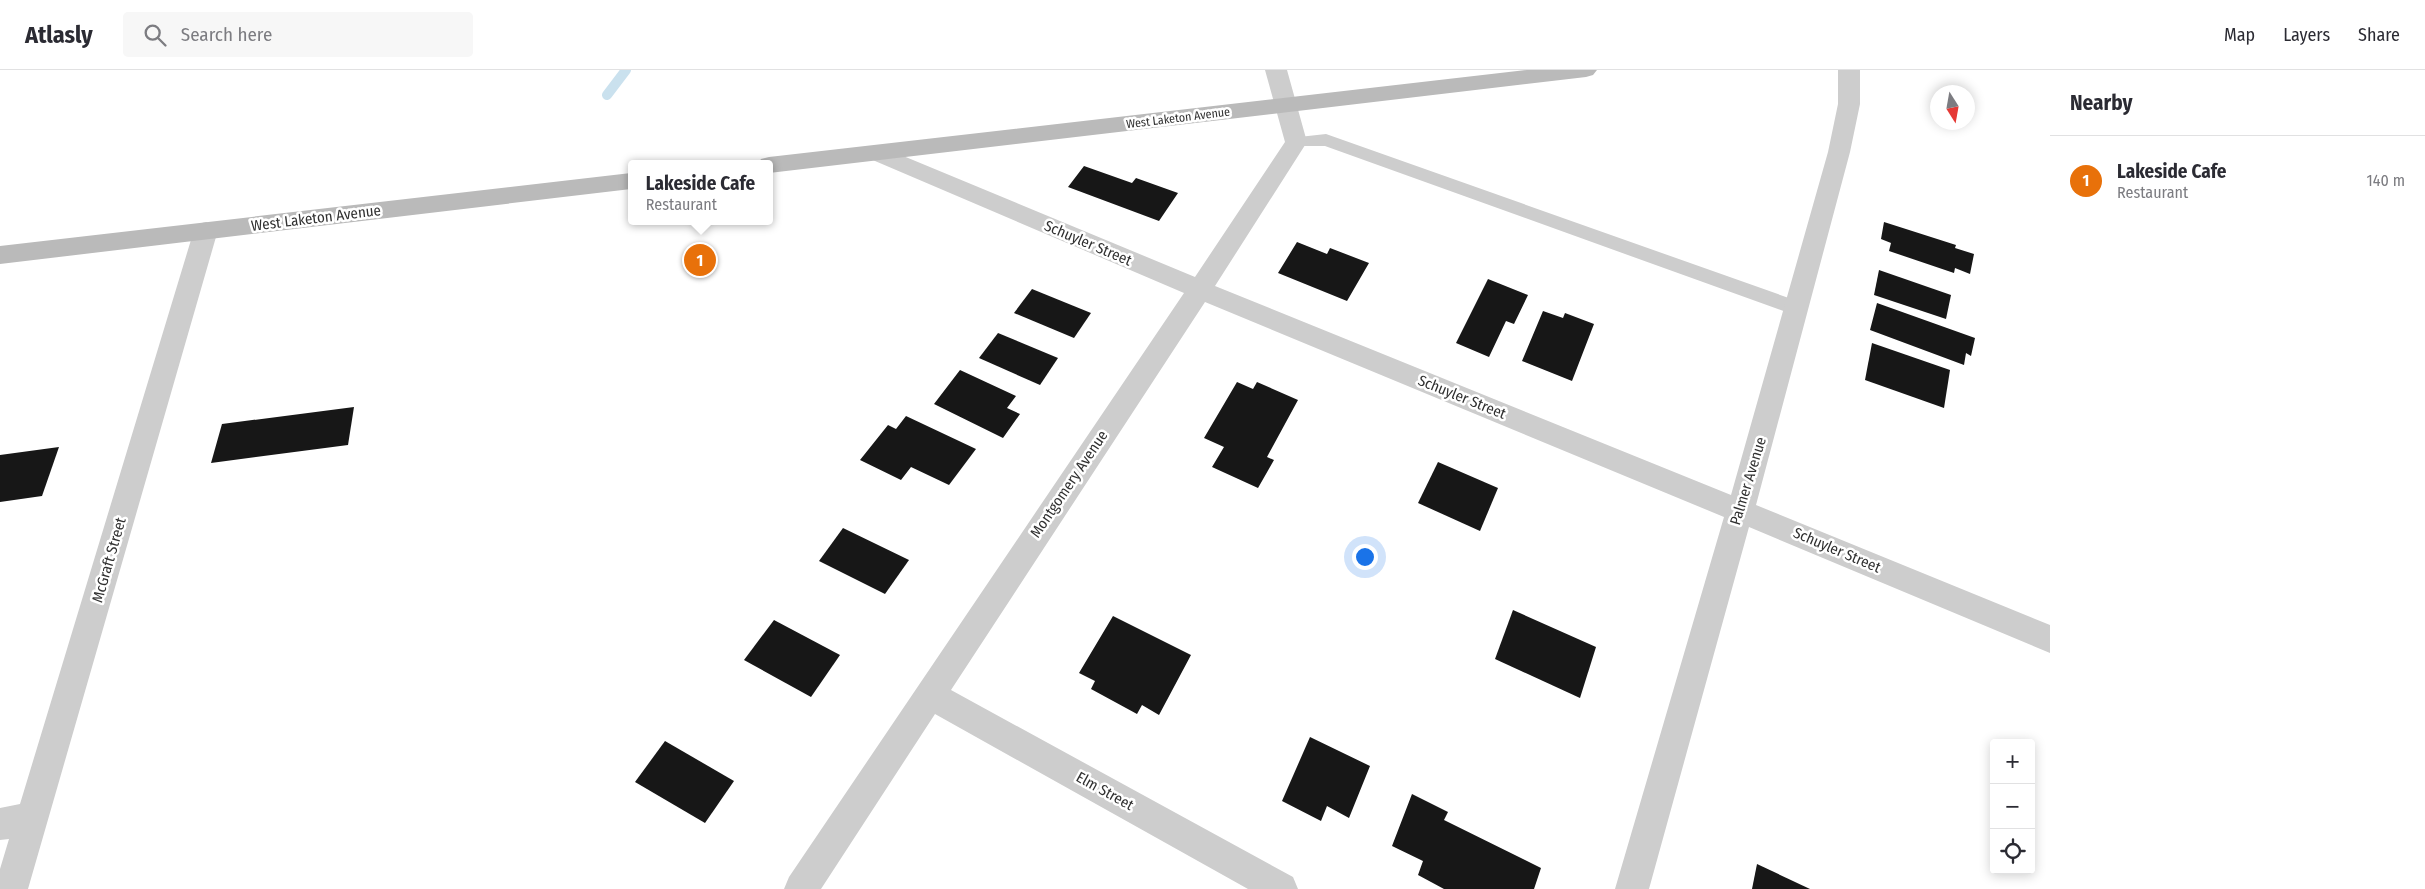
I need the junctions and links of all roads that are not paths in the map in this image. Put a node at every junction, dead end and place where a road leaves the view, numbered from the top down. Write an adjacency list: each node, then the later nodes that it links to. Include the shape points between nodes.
1 (1276, 70): 5 (street)
2 (1586, 70): 4 (main road, West Laketon Avenue)
3 (1849, 70): 13 (street, Palmer Avenue, via 1849,104 1839,152)
4 (1560, 71): 5 (main road, West Laketon Avenue)
5 (1285, 105): 6 (street); 7 (main road, West Laketon Avenue)
6 (1296, 142): 12 (street, Montgomery Avenue); 13 (lane, via 1326,140)
7 (876, 153): 8 (main road, West Laketon Avenue); 12 (street, Schuyler Street)
8 (773, 165)
9 (628, 181): 10 (main road, West Laketon Avenue)
10 (206, 230): 11 (main road, West Laketon Avenue); 17 (street, McGraft Street)
11 (0, 255)
12 (1200, 291): 14 (street, Schuyler Street); 16 (street, Montgomery Avenue)
13 (1796, 308): 14 (street, Palmer Avenue)
14 (1739, 510): 15 (street, Schuyler Street); 22 (street, Palmer Avenue)
15 (2050, 639)
16 (929, 694): 20 (street, Montgomery Avenue); 21 (street, Elm Street)
17 (32, 818): 18 (street); 19 (street, McGraft Street)
18 (0, 824)
19 (11, 889)
20 (801, 889)
21 (1281, 889)
22 (1632, 889)

